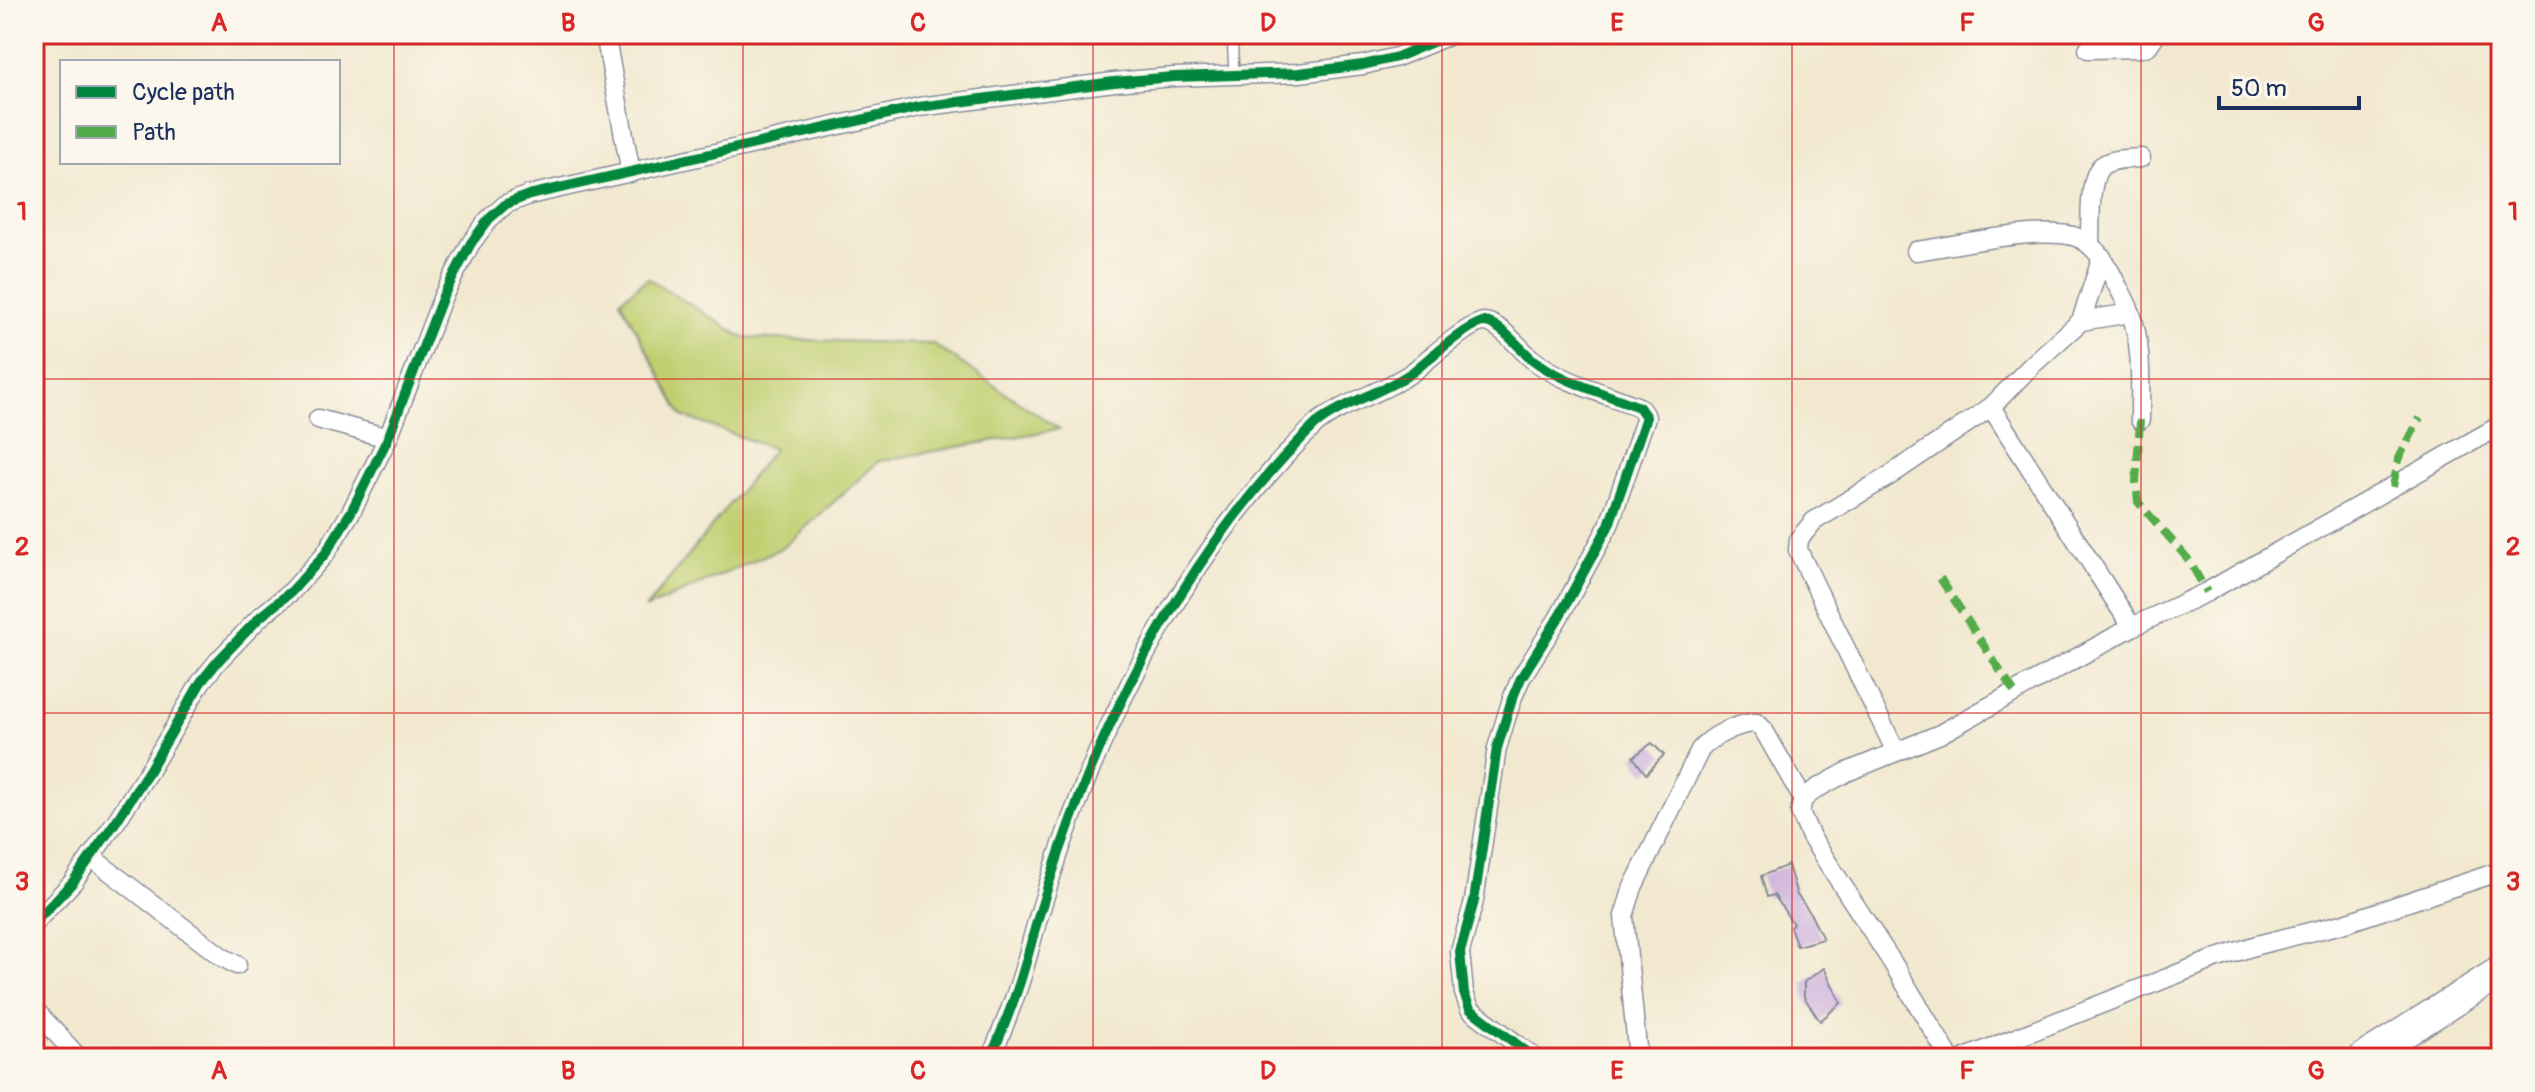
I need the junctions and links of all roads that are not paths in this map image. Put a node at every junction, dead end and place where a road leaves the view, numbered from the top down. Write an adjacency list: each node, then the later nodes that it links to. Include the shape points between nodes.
1 (605, 34): 8 (street)
2 (1232, 34): 6 (lane)
3 (1452, 34): 6 (street, via 1363,65)
4 (2156, 34): 5 (street, via 2141,48)
5 (2088, 49)
6 (1234, 74): 8 (street, via 1114,82 919,107)
7 (2141, 158): 10 (street, via 2101,166 2094,176)
8 (631, 173): 17 (street, via 529,195 506,204 489,219 443,296)
9 (1916, 251): 10 (street, via 2054,233 2077,236)
10 (2096, 251): 11 (street); 12 (street)
11 (2131, 313): 12 (street); 15 (street, via 2140,367)
12 (2081, 321): 13 (street)
13 (1991, 407): 18 (street); 19 (street, via 1814,521 1799,539 1798,550)
14 (318, 419): 17 (street)
15 (2140, 420)
16 (2501, 425): 18 (street, via 2207,592)
17 (388, 438): 21 (street, via 325,554 201,682)
18 (2132, 627): 19 (street, via 1940,734)
19 (1896, 752): 20 (street, via 1847,772)
20 (1803, 799): 30 (street, via 1757,723 1708,741 1700,750 1624,916); 31 (street, via 1800,812 1811,837)
21 (91, 857): 23 (street); 24 (street)
22 (2501, 871): 32 (street, via 2215,959)
23 (34, 923)
24 (237, 965)
25 (2501, 971): 33 (highway)
26 (34, 1009): 27 (street)
27 (79, 1058)
28 (991, 1058): 29 (street, via 1091,770 1121,700 1168,615 1250,496 1316,424 1408,375 1472,326 1485,322 1551,371 1639,407 1646,417 1609,525 1512,699 1497,748 1474,901 1461,945 1470,1009)
29 (1535, 1058)
30 (1638, 1058)
31 (1950, 1058)
32 (1965, 1058)
33 (2364, 1058)

